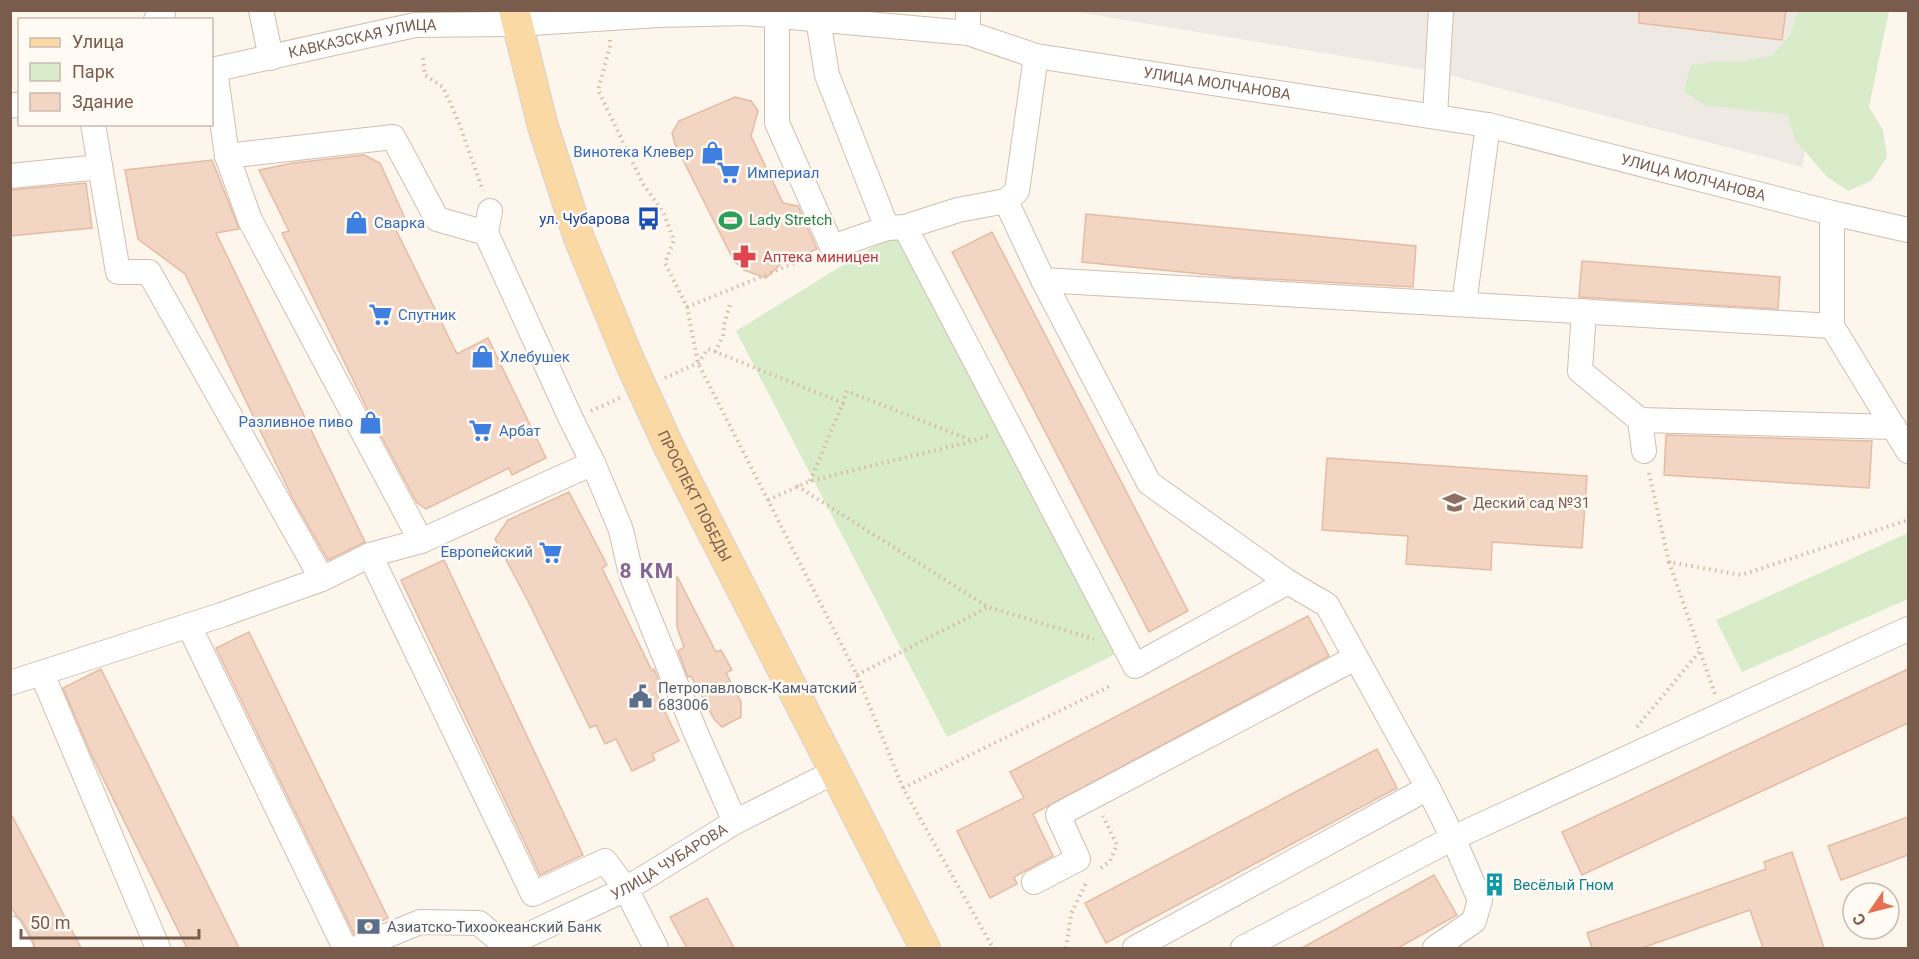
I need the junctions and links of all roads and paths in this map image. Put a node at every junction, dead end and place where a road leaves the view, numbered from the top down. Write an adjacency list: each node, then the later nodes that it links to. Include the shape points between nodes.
1 (261, 10): 10 (street)
2 (1441, 10): 13 (street)
3 (658, 13): 4 (street, УЛИЦА МОЛЧАНОВА); 6 (street, УЛИЦА МОЛЧАНОВА)
4 (778, 13): 7 (street, УЛИЦА МОЛЧАНОВА); 24 (street, via 777,123)
5 (515, 17): 6 (street, УЛИЦА МОЛЧАНОВА); 10 (street, КАВКАЗСКАЯ УЛИЦА, via 415,25); 62 (main road, ПРОСПЕКТ ПОБЕДЫ, via 542,123 579,238 630,362 669,447)
6 (609, 18): 28 (path, via 610,46 598,90 644,184 663,212 674,240 665,263)
7 (818, 19): 8 (street, УЛИЦА МОЛЧАНОВА); 22 (street, via 827,75)
8 (968, 22): 9 (street, УЛИЦА МОЛЧАНОВА)
9 (1036, 56): 13 (street, УЛИЦА МОЛЧАНОВА); 19 (street, via 1017,191)
10 (271, 58): 12 (street, КАВКАЗСКАЯ УЛИЦА)
11 (423, 58): 21 (path, via 425,75 443,87 455,114)
12 (213, 70): 16 (street)
13 (1435, 115): 14 (street, УЛИЦА МОЛЧАНОВА)
14 (1488, 125): 20 (street, УЛИЦА МОЛЧАНОВА); 27 (street)
15 (93, 126): 17 (street)
16 (227, 156): 21 (street, via 393,138 437,219); 45 (street, via 250,220)
17 (100, 167): 18 (street); 48 (street, via 118,272 149,272)
18 (10, 176)
19 (1006, 201): 22 (street); 25 (street)
20 (1832, 213): 23 (street, УЛИЦА МОЛЧАНОВА); 30 (street)
21 (488, 222): 40 (street)
22 (896, 227): 24 (street); 36 (street)
23 (1908, 230)
24 (832, 248): 28 (path)
25 (1043, 280): 27 (street); 49 (street, via 1149,483)
26 (731, 301): 31 (path)
27 (1464, 304): 29 (street)
28 (687, 308): 32 (path)
29 (1584, 311): 30 (street); 34 (street, via 1580,371)
30 (1832, 326): 35 (street)
31 (715, 352): 32 (path, via 708,349); 33 (path)
32 (698, 363): 43 (path)
33 (843, 402): 37 (path, via 847,390); 41 (path)
34 (1640, 420): 35 (street); 38 (street)
35 (1894, 427): 39 (street)
36 (1010, 429): 37 (path); 53 (street)
37 (974, 441): 41 (path)
38 (1644, 451): 47 (path)
39 (1908, 451)
40 (593, 463): 45 (street); 65 (street, via 621,530 631,574)
41 (810, 481): 42 (path)
42 (797, 486): 43 (path); 50 (path)
43 (768, 500): 57 (path)
44 (1908, 520): 47 (path, via 1741,574)
45 (421, 541): 46 (street)
46 (370, 555): 48 (street); 68 (street, via 533,894 605,861)
47 (1669, 562): 54 (path)
48 (322, 579): 51 (street)
49 (1288, 582): 53 (street, via 1135,666); 55 (street, via 1327,605)
50 (988, 607): 53 (path); 57 (path)
51 (189, 626): 56 (street); 73 (street)
52 (1908, 628): 60 (street)
53 (1126, 649)
54 (1700, 651): 60 (path); 61 (path)
55 (1355, 658): 64 (street); 67 (street, via 1058,815 1078,859)
56 (42, 674): 58 (street); 72 (street)
57 (857, 675): 63 (path)
58 (10, 683)
59 (1110, 686): 63 (path)
60 (1722, 714): 66 (street)
61 (1632, 733)
62 (836, 771): 65 (street, УЛИЦА ЧУБАРОВА); 76 (main road, ПРОСПЕКТ ПОБЕДЫ)
63 (903, 788): 77 (path)
64 (1428, 788): 66 (street); 78 (street)
65 (735, 822): 68 (street, УЛИЦА ЧУБАРОВА)
66 (1453, 838): 79 (street); 80 (street, via 1480,900 1474,921)
67 (1034, 882)
68 (626, 889): 70 (street, УЛИЦА ЧУБАРОВА); 75 (street)
69 (10, 928): 71 (street)
70 (503, 947): 74 (street, via 479,923 420,922)
71 (21, 948)
72 (159, 948)
73 (345, 948)
74 (357, 948)
75 (656, 948)
76 (925, 948)
77 (993, 948)
78 (1135, 948)
79 (1244, 948)
80 (1435, 948)

